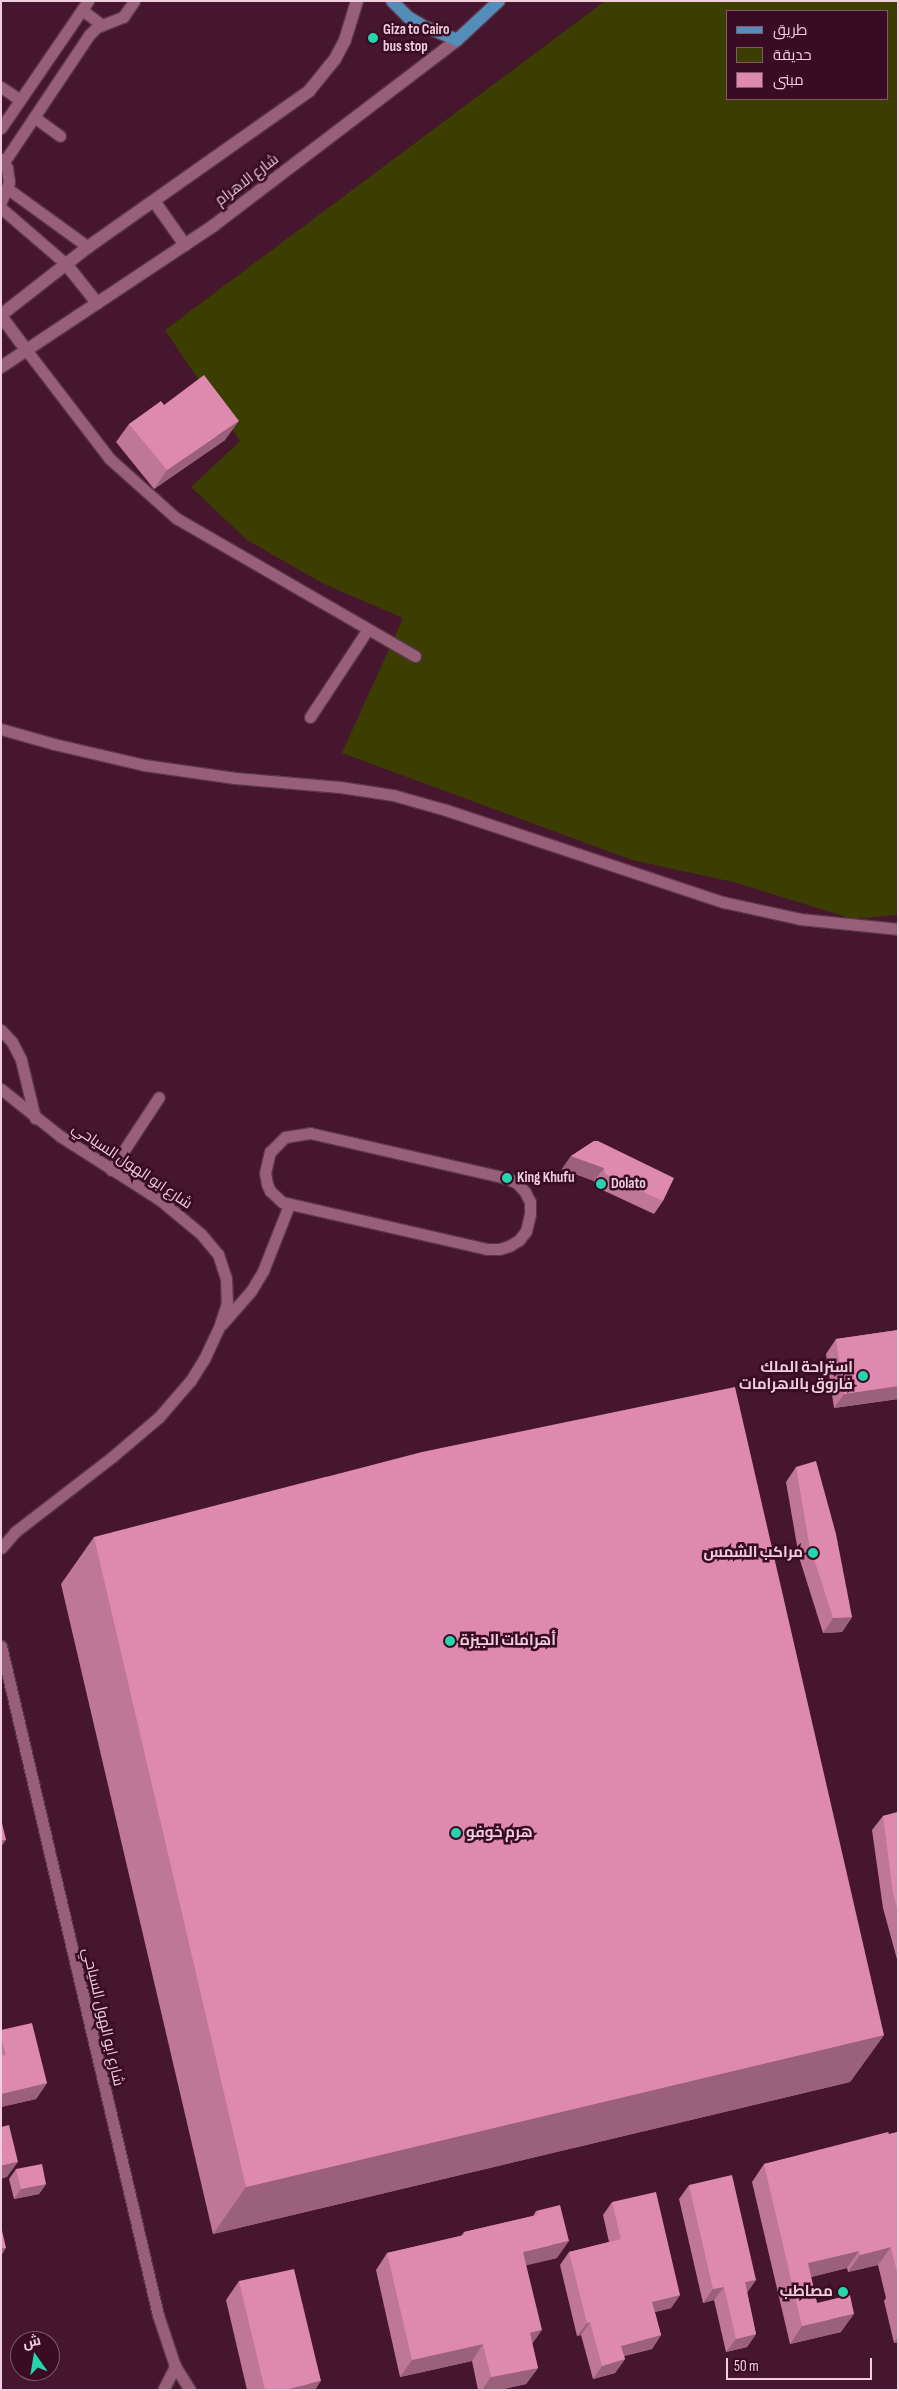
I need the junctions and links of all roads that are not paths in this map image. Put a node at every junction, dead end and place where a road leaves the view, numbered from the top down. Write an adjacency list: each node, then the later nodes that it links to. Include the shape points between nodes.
1 (358, 1): 15 (street, via 342,47 309,91)
2 (392, 1): 7 (main road, via 408,17)
3 (499, 1): 7 (main road, شارع الاهرام)
4 (131, 2): 6 (lane, via 123,17)
5 (85, 5): 6 (lane); 9 (lane)
6 (102, 25): 10 (lane, via 89,35)
7 (457, 40): 18 (street, شارع الاهرام)
8 (1, 87): 9 (lane)
9 (20, 100): 11 (lane)
10 (34, 117): 12 (lane); 13 (lane)
11 (1, 128)
12 (60, 136)
13 (2, 160): 14 (lane, via 9,175)
14 (8, 190): 16 (lane); 19 (lane)
15 (154, 201): 18 (street); 19 (street)
16 (1, 202)
17 (1, 208): 20 (lane)
18 (185, 245): 21 (street, شارع الاهرام)
19 (88, 247): 20 (street)
20 (66, 264): 21 (street); 22 (street)
21 (97, 303): 23 (street, شارع الاهرام)
22 (1, 315): 23 (street)
23 (27, 351): 24 (street, شارع الاهرام); 25 (lane, via 110,459 176,518)
24 (1, 367)
25 (368, 629): 26 (lane); 27 (lane)
26 (414, 656)
27 (310, 717)
28 (1, 729): 29 (lane, via 144,765 394,795 723,902 800,919)
29 (898, 929)
30 (1, 1030): 33 (lane, via 21,1060)
31 (1, 1089): 33 (lane, شارع ابو الهول السياحي)
32 (159, 1097): 34 (lane)
33 (36, 1118): 34 (lane, شارع ابو الهول السياحي)
34 (111, 1170): 36 (lane, شارع ابو الهول السياحي, via 181,1216 218,1254 226,1278 227,1303)
35 (289, 1205): 35 (lane, via 270,1191 266,1162 270,1152 285,1137 310,1133 507,1178 525,1192 530,1202 530,1214 526,1231 519,1240 499,1249); 36 (lane, via 263,1271 251,1291)
36 (220, 1325): 37 (lane, شارع ابو الهول السياحي, via 204,1359 159,1417 15,1532)
37 (1, 1548)
38 (1, 1646): 39 (lane, شارع ابو الهول السياحي, via 147,2272)
39 (175, 2366): 40 (lane); 41 (lane, شارع ابو الهول السياحي)
40 (163, 2390)
41 (190, 2390)

